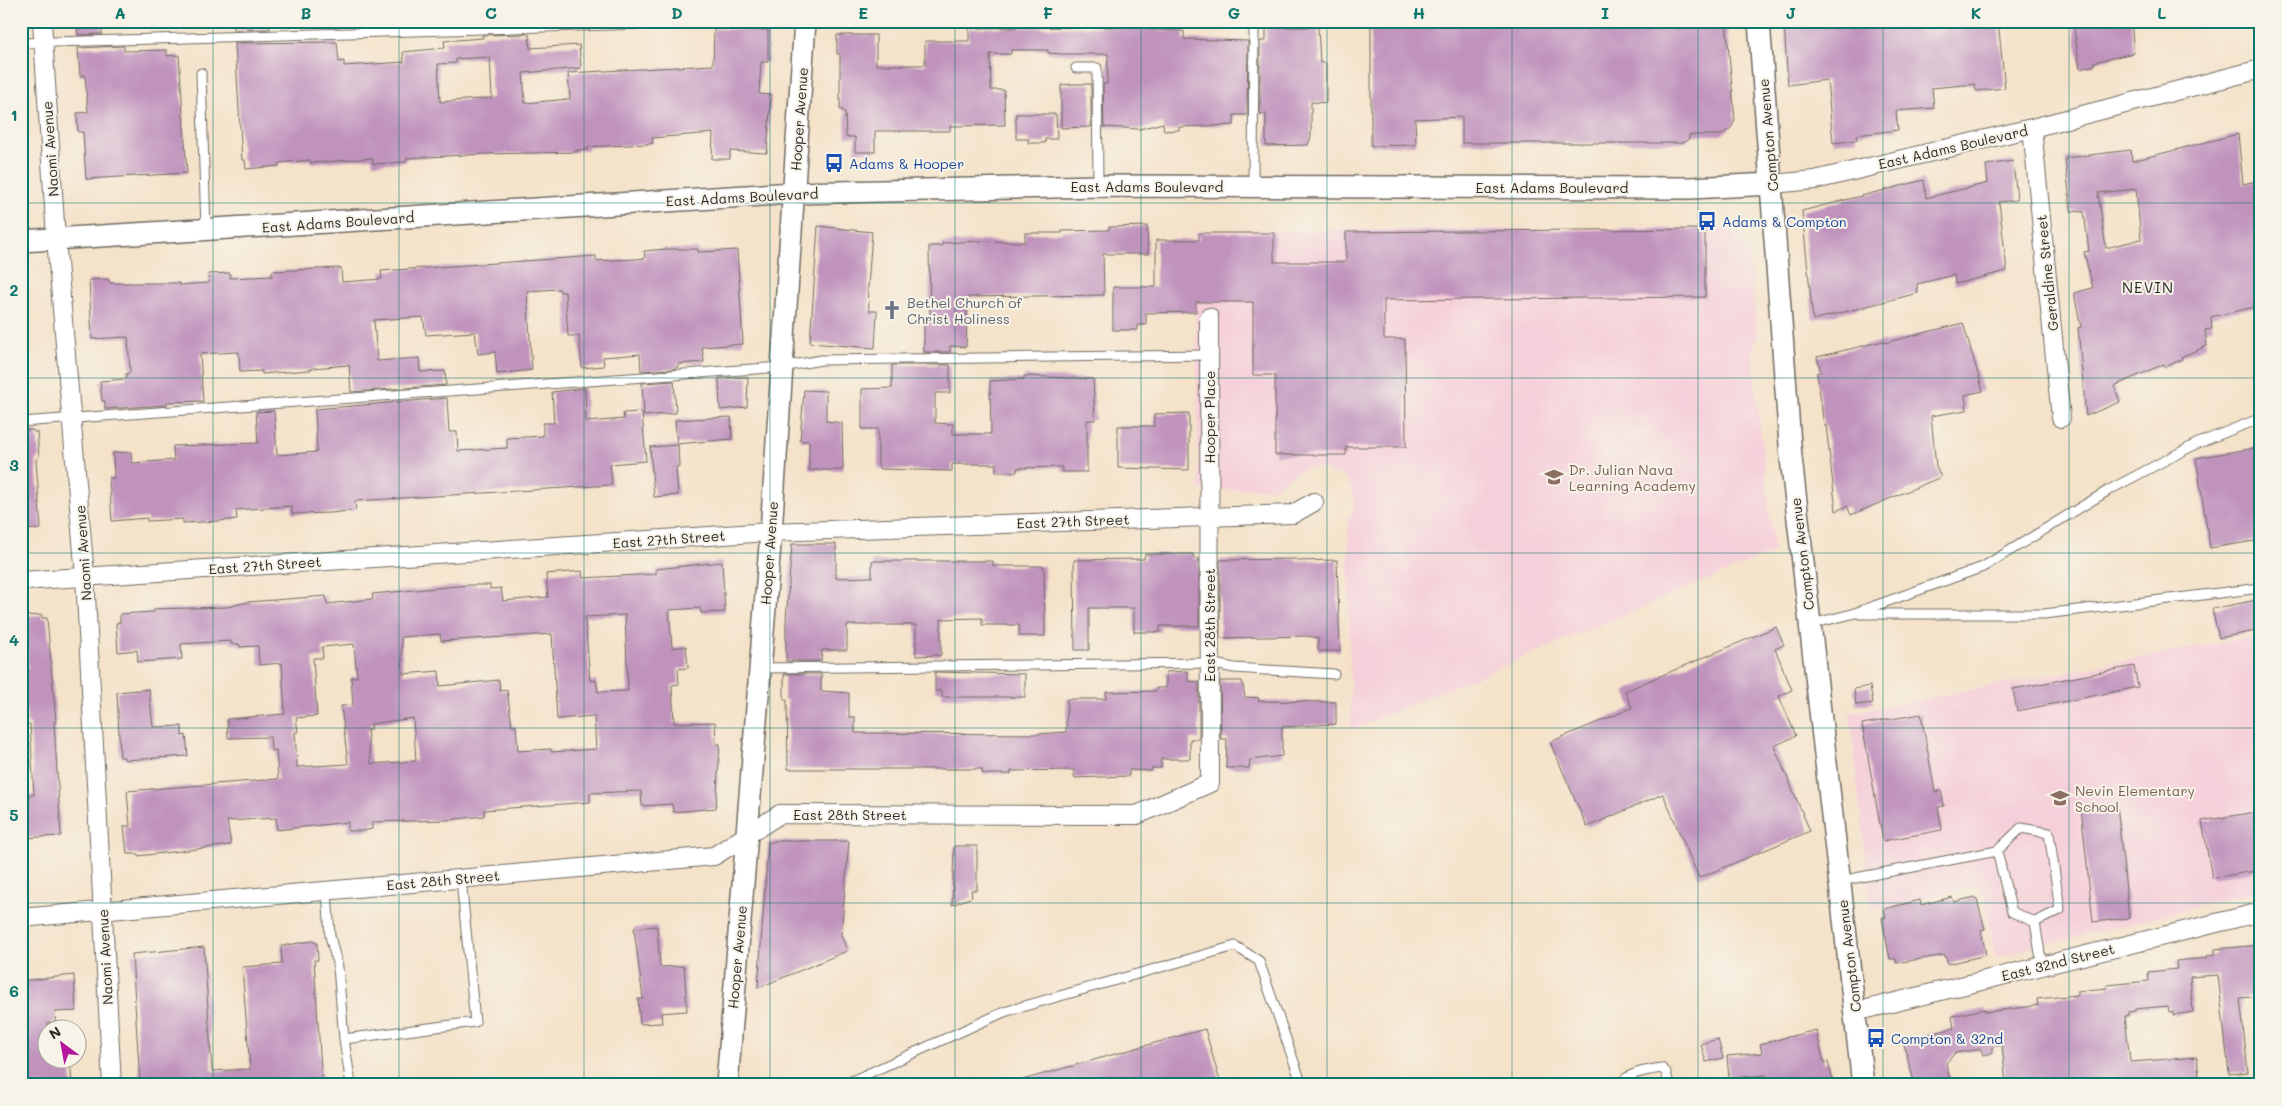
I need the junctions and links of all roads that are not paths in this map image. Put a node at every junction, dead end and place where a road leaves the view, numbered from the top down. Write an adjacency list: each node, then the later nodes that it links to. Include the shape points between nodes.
1 (42, 21): 6 (street, Naomi Avenue)
2 (743, 21): 6 (lane)
3 (806, 21): 15 (street, Hooper Avenue)
4 (1254, 21): 13 (lane)
5 (1758, 21): 12 (street, Compton Avenue)
6 (43, 42): 7 (lane); 17 (street, Naomi Avenue)
7 (21, 43)
8 (1076, 68): 14 (lane, via 1097,68)
9 (2261, 69): 11 (street, East Adams Boulevard)
10 (201, 73): 16 (lane)
11 (2032, 128): 12 (street, East Adams Boulevard, via 1815,180); 23 (street, Geraldine Street)
12 (1772, 184): 13 (street, East Adams Boulevard, via 1690,188); 33 (street, Compton Avenue, via 1791,458)
13 (1253, 185): 14 (street, East Adams Boulevard)
14 (1098, 186): 15 (street, East Adams Boulevard)
15 (794, 193): 16 (street, East Adams Boulevard); 21 (street, Hooper Avenue)
16 (206, 230): 17 (street, East Adams Boulevard)
17 (56, 239): 18 (street, East Adams Boulevard); 22 (street, Naomi Avenue)
18 (21, 241)
19 (1209, 317): 20 (street, Hooper Place)
20 (1209, 355): 21 (lane, via 821,360); 27 (street, Hooper Place)
21 (782, 367): 22 (lane); 28 (street, Hooper Avenue)
22 (72, 418): 25 (lane); 29 (street, Naomi Avenue)
23 (2061, 418)
24 (2261, 418): 32 (lane, via 2196,444 2109,490 1982,567)
25 (21, 422)
26 (1314, 502): 27 (street, East 27th Street, via 1293,514)
27 (1208, 516): 28 (street, East 27th Street); 34 (street, East 28th Street)
28 (771, 532): 29 (street, East 27th Street); 35 (street, Hooper Avenue)
29 (85, 576): 30 (street, East 27th Street); 42 (street, Naomi Avenue)
30 (21, 581)
31 (2261, 588): 32 (lane, via 2044,614)
32 (1852, 614): 33 (lane)
33 (1810, 624): 40 (street, Compton Avenue)
34 (1209, 663): 35 (lane); 36 (lane, via 1234,668); 37 (street, East 28th Street, via 1210,783 1137,815 780,814)
35 (761, 668): 37 (street, Hooper Avenue)
36 (1334, 674)
37 (748, 834): 39 (street, East 28th Street, via 714,856); 51 (street, Hooper Avenue)
38 (1998, 851): 40 (lane); 45 (lane, via 2012,912); 45 (lane, via 2022,828 2049,833 2060,910)
39 (461, 879): 41 (street, East 28th Street); 48 (lane, via 475,1022)
40 (1840, 881): 47 (street, Compton Avenue)
41 (327, 891): 42 (street, East 28th Street); 48 (lane)
42 (102, 911): 44 (street, East 28th Street); 49 (street, Naomi Avenue)
43 (2261, 912): 46 (street, East 32nd Street)
44 (21, 918)
45 (2035, 922): 46 (lane)
46 (2042, 966): 47 (street, East 32nd Street)
47 (1855, 1012): 56 (street, Compton Avenue)
48 (344, 1039): 50 (lane)
49 (112, 1085)
50 (351, 1085)
51 (728, 1085)
52 (843, 1085): 53 (lane, via 1004,1012 1235,946 1259,961)
53 (1302, 1085)
54 (1620, 1085): 55 (lane, via 1622,1080 1635,1074 1661,1068 1666,1072)
55 (1669, 1085)
56 (1863, 1085)

